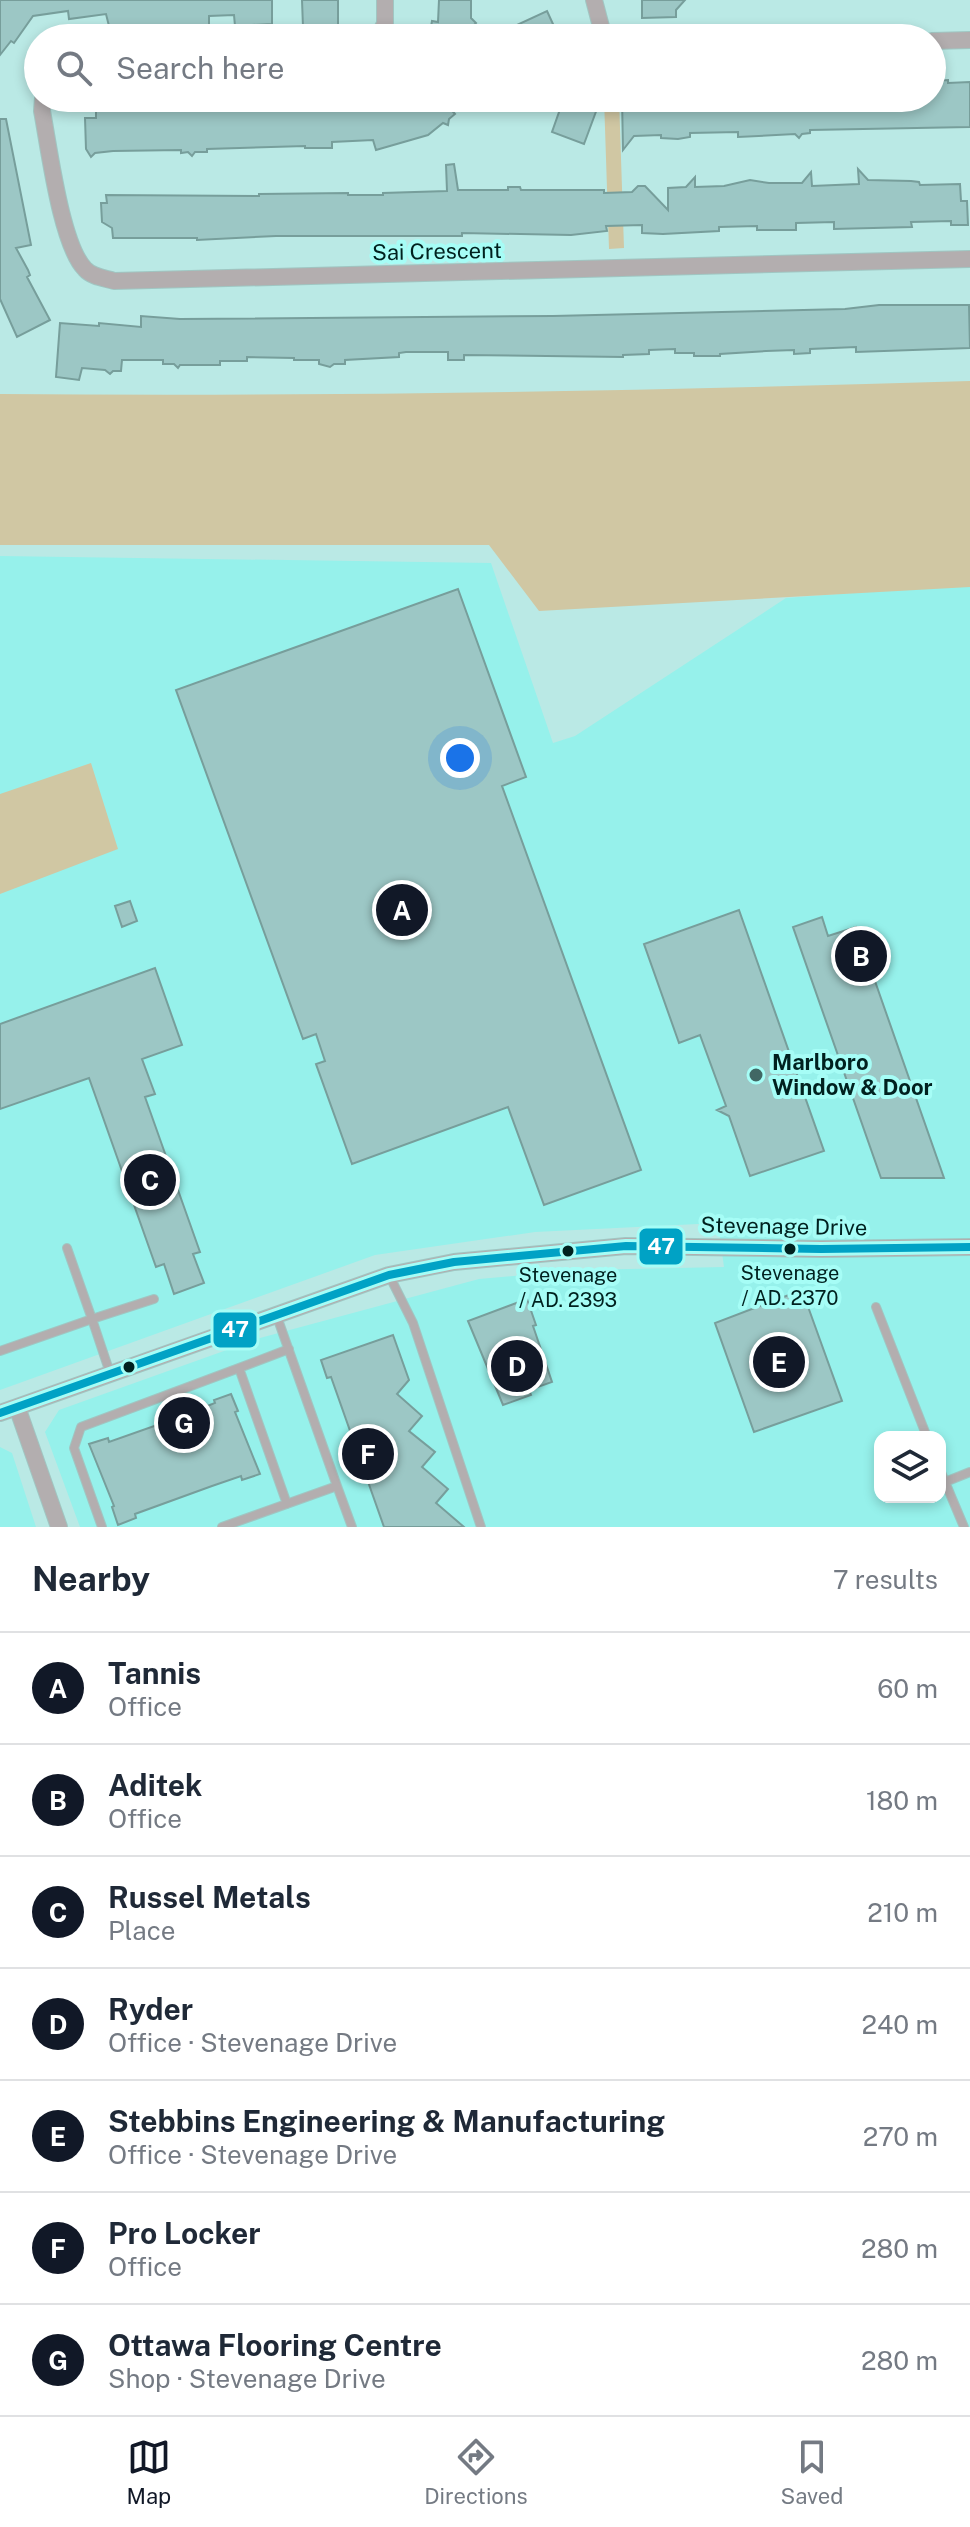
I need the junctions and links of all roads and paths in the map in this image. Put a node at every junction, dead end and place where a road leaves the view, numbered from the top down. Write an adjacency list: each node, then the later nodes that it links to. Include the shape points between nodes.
1 (385, 0): 3 (street)
2 (594, 0): 4 (street)
3 (385, 24)
4 (600, 24)
5 (970, 40): 6 (street)
6 (946, 41)
7 (42, 112): 8 (street, Sai Crescent, via 69,240 84,269 114,281)
8 (970, 259)
9 (970, 1247): 11 (street, Stevenage Drive, via 626,1246 454,1262)
10 (67, 1248): 15 (lane)
11 (389, 1275): 14 (street, Stevenage Drive); 32 (lane, via 413,1323)
12 (154, 1299): 15 (lane)
13 (876, 1307): 22 (lane)
14 (276, 1314): 16 (lane); 19 (street, Stevenage Drive)
15 (92, 1319): 17 (lane); 19 (lane)
16 (289, 1349): 18 (lane); 26 (lane)
17 (0, 1351)
18 (239, 1368): 27 (lane); 29 (lane, via 81,1427 74,1448)
19 (110, 1373): 20 (street, Stevenage Drive)
20 (17, 1407): 21 (street, Stevenage Drive); 28 (street)
21 (0, 1413)
22 (925, 1431)
23 (970, 1472): 24 (lane)
24 (946, 1482)
25 (946, 1484): 33 (lane)
26 (337, 1486): 27 (lane); 31 (lane)
27 (287, 1504): 30 (lane)
28 (59, 1527)
29 (102, 1527)
30 (222, 1527)
31 (352, 1527)
32 (481, 1527)
33 (964, 1527)

